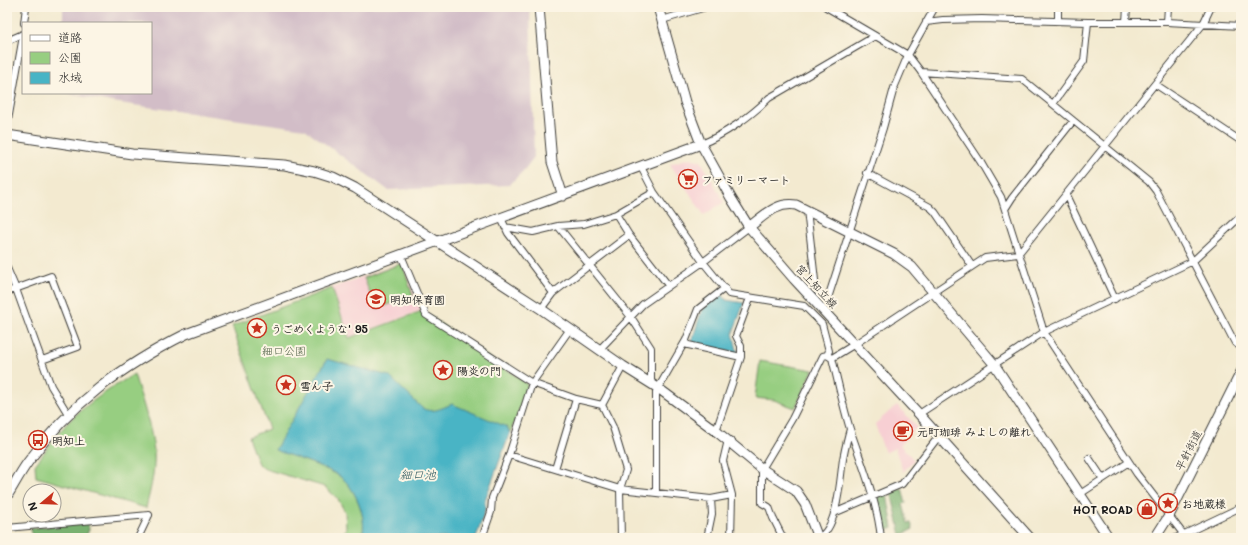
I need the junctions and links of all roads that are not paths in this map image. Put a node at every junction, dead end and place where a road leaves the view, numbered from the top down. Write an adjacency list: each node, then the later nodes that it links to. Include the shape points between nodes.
1 (26, 7): 13 (street)
2 (539, 7): 38 (street, via 552,162)
3 (658, 7): 11 (street, 宮上知立線)
4 (706, 7): 11 (street)
5 (826, 7): 21 (street)
6 (935, 7): 14 (street)
7 (1058, 7): 12 (street)
8 (1127, 7): 16 (street)
9 (1168, 7): 17 (street)
10 (1211, 7): 18 (street)
11 (662, 20): 32 (street, 宮上知立線, via 685,102)
12 (1058, 21): 14 (street, via 982,18); 15 (street)
13 (24, 22)
14 (926, 22): 24 (street)
15 (1088, 22): 16 (street); 27 (street, via 1084,61)
16 (1126, 22): 17 (street)
17 (1167, 22): 18 (street)
18 (1203, 24): 19 (street); 26 (street)
19 (1241, 26)
20 (22, 35): 22 (street)
21 (875, 36): 24 (street); 32 (street, via 769,98 758,109 727,130)
22 (7, 41)
23 (22, 41): 29 (street)
24 (908, 55): 25 (street); 35 (street, via 892,94)
25 (921, 72): 27 (street, via 1022,79); 39 (street, via 990,176)
26 (1155, 84): 31 (street); 33 (street)
27 (1053, 104): 28 (street)
28 (1073, 121): 33 (street); 39 (street)
29 (7, 126)
30 (7, 135): 49 (street, via 132,154 285,166 314,171 355,188)
31 (1241, 142)
32 (701, 144): 34 (street); 46 (street, 宮上知立線)
33 (1104, 147): 37 (street); 52 (street, via 1150,182)
34 (641, 167): 36 (street); 38 (street)
35 (867, 173): 47 (street); 55 (street, via 936,212)
36 (654, 192): 41 (street); 53 (street)
37 (1066, 195): 50 (street); 64 (street)
38 (563, 196): 43 (street)
39 (1005, 209): 50 (street)
40 (807, 210): 46 (street, via 796,205 784,204); 47 (street); 47 (street, via 816,289 820,295 828,298)
41 (616, 214): 44 (street, via 584,224); 48 (street)
42 (1241, 216): 52 (street)
43 (501, 218): 45 (street); 49 (street)
44 (558, 226): 45 (street, via 534,232); 54 (street)
45 (505, 227): 61 (street)
46 (749, 227): 53 (street); 70 (street, 宮上知立線)
47 (849, 230): 62 (street, via 894,254 912,267)
48 (629, 235): 54 (street); 57 (street)
49 (437, 241): 51 (street); 65 (street)
50 (1018, 254): 55 (street, via 985,258); 68 (street)
51 (401, 255): 79 (street, via 426,315); 83 (street, via 186,334 128,366)
52 (1193, 261): 64 (street); 71 (street, via 1235,343)
53 (703, 262): 57 (street); 58 (street)
54 (588, 266): 61 (street); 66 (street)
55 (972, 266): 62 (street)
56 (7, 268): 59 (street)
57 (668, 286): 66 (street, via 643,304)
58 (725, 288): 63 (street, via 729,294); 69 (street, via 698,309)
59 (16, 289): 60 (street); 75 (street); 75 (street, via 51,276 78,347)
60 (7, 292)
61 (554, 292): 65 (street)
62 (934, 292): 70 (street); 76 (street)
63 (750, 298): 73 (street, via 736,336); 74 (street, via 804,306 822,324)
64 (1116, 299): 68 (street)
65 (541, 309): 67 (street)
66 (631, 317): 72 (street); 80 (street, via 650,348)
67 (570, 329): 72 (street); 79 (street)
68 (1044, 332): 76 (street); 91 (street)
69 (684, 344): 73 (street); 80 (street)
70 (855, 344): 74 (street); 84 (street, 宮上知立線)
71 (1241, 347)
72 (600, 349): 77 (street)
73 (741, 357): 86 (street)
74 (829, 357): 85 (street); 93 (street, via 823,356 792,419)
75 (42, 360): 83 (street, via 51,386)
76 (994, 364): 84 (street); 98 (street)
77 (623, 366): 80 (street); 82 (street)
78 (1241, 372): 104 (street, 平針街道)
79 (532, 383): 81 (street); 89 (street)
80 (655, 386): 86 (street); 97 (street)
81 (576, 399): 82 (street); 92 (street)
82 (602, 406): 95 (street, via 626,470)
83 (68, 414): 96 (street, via 36,451)
84 (919, 414): 87 (street, 宮上知立線)
85 (850, 428): 100 (street); 103 (street)
86 (716, 431): 88 (street)
87 (939, 436): 100 (street, via 902,484); 106 (street, 宮上知立線)
88 (728, 440): 93 (street); 99 (street, via 723,461)
89 (509, 455): 92 (street); 109 (street, via 492,498 491,512)
90 (1089, 458): 94 (street)
91 (1129, 462): 94 (street); 104 (street)
92 (555, 469): 95 (street)
93 (762, 469): 113 (street, via 762,503 768,507); 114 (street, via 802,498 809,510)
94 (1103, 479): 98 (street)
95 (620, 489): 97 (street); 110 (street)
96 (8, 491)
97 (656, 492): 101 (street)
98 (1080, 494): 116 (street)
99 (732, 495): 101 (street); 112 (street)
100 (873, 495): 103 (street); 115 (street)
101 (711, 499): 111 (street, via 712,514)
102 (1241, 507): 107 (street)
103 (834, 513): 114 (street, via 826,532)
104 (1169, 516): 107 (street); 117 (street, 平針街道)
105 (7, 528): 108 (street, via 149,514)
106 (1026, 537)
107 (1185, 537): 118 (street)
108 (138, 538)
109 (482, 538)
110 (621, 538)
111 (707, 538)
112 (731, 538)
113 (783, 538)
114 (818, 538)
115 (881, 538)
116 (1109, 538)
117 (1155, 538)
118 (1176, 538)

